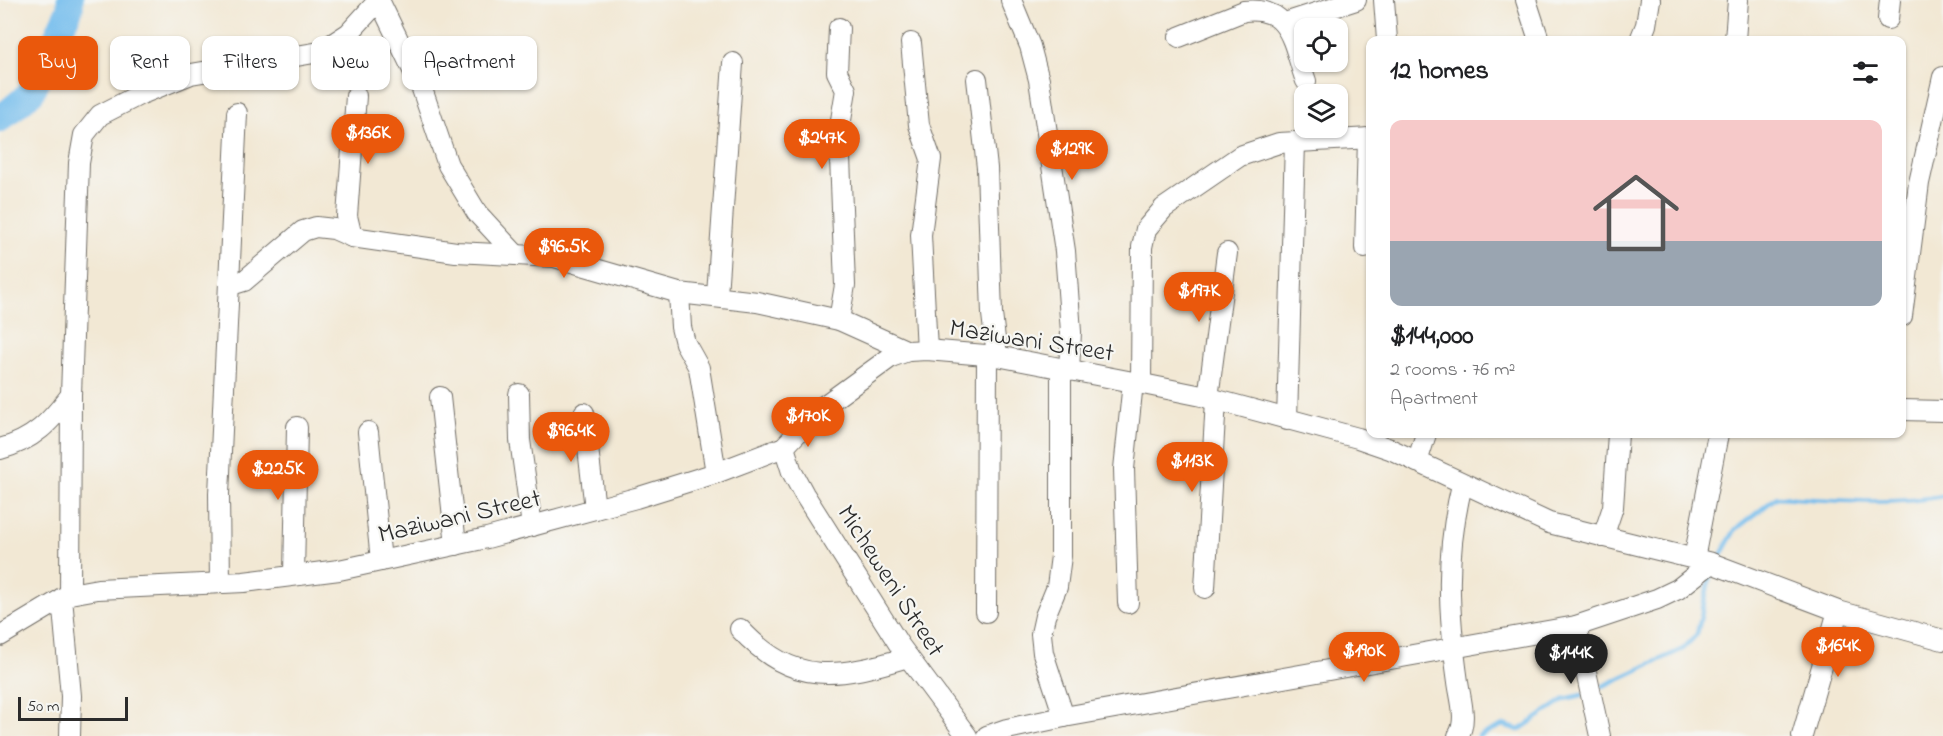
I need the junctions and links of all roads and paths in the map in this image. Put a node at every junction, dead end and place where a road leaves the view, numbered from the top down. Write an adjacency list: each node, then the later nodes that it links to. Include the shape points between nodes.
1 (379, 0): 28 (street, via 422,89 448,165 477,213); 39 (street, via 349,33 320,52 191,74 138,95 92,123 84,135 80,154)
2 (1011, 0): 36 (street, via 1039,80 1065,251 1071,332)
3 (1356, 0): 8 (street)
4 (1384, 0): 10 (street)
5 (1526, 0): 11 (street)
6 (1650, 0): 12 (street)
7 (1738, 0): 13 (street)
8 (1285, 23): 14 (street, via 1264,10 1244,10); 19 (street)
9 (838, 28): 33 (street, via 837,72 846,90 839,132 845,285)
10 (1387, 36)
11 (1538, 36)
12 (1642, 36)
13 (1735, 36)
14 (1179, 37)
15 (911, 43): 34 (street, via 919,125 931,159 921,235)
16 (732, 63): 32 (street)
17 (1943, 77): 30 (street, via 1919,183)
18 (977, 79): 35 (street, via 987,168)
19 (1306, 81)
20 (356, 96): 25 (street, via 347,216)
21 (237, 113): 29 (street)
22 (1366, 138): 23 (street)
23 (1295, 142): 37 (street, via 1240,156 1164,208 1146,229); 45 (street)
24 (1366, 226): 26 (street)
25 (352, 237): 28 (street, via 456,252); 29 (street, via 334,229 316,227 303,231 244,281)
26 (1365, 248)
27 (1227, 253): 41 (street)
28 (516, 255): 31 (street, via 554,257)
29 (231, 285): 63 (street, via 219,494)
30 (1906, 285)
31 (679, 293): 32 (street); 54 (street, via 681,327 699,368)
32 (717, 295): 33 (street)
33 (839, 320): 34 (street)
34 (918, 351): 35 (street, Maziwani Street); 51 (street, Maziwani Street, via 891,357 821,408)
35 (992, 355): 36 (street, Maziwani Street); 68 (street)
36 (1065, 370): 37 (street, Maziwani Street); 75 (street, via 1061,556 1057,587 1041,634 1043,653)
37 (1137, 383): 41 (street, Maziwani Street); 66 (street, via 1124,469)
38 (519, 394): 57 (street, via 520,440)
39 (71, 395): 52 (street, via 44,428); 65 (street)
40 (440, 397): 59 (street)
41 (1212, 399): 45 (street, Maziwani Street); 64 (street)
42 (1906, 410): 43 (street)
43 (1943, 411)
44 (585, 414): 56 (street)
45 (1287, 420): 53 (street, Maziwani Street, via 1358,438)
46 (297, 427): 62 (street)
47 (368, 432): 60 (street)
48 (1424, 438): 53 (street)
49 (1618, 438): 58 (street, via 1613,507)
50 (1718, 438): 61 (street)
51 (784, 447): 54 (street, Maziwani Street); 74 (street, Micheweni Street, via 804,494)
52 (0, 449)
53 (1417, 462): 55 (street, Maziwani Street)
54 (716, 473): 56 (street, Maziwani Street)
55 (1462, 485): 58 (street, Maziwani Street, via 1549,523); 73 (street, via 1448,559)
56 (596, 509): 57 (street, Maziwani Street)
57 (531, 526): 59 (street, Maziwani Street)
58 (1596, 535): 61 (street, Maziwani Street)
59 (456, 545): 60 (street, Maziwani Street)
60 (381, 561): 62 (street, Maziwani Street)
61 (1710, 563): 67 (street, Maziwani Street); 69 (street, via 1678,589 1657,599)
62 (294, 576): 63 (street, Maziwani Street)
63 (220, 583): 65 (street, Maziwani Street, via 98,589)
64 (1205, 588)
65 (66, 596): 71 (street, Maziwani Street); 76 (street)
66 (1128, 603)
67 (1838, 610): 72 (street, Maziwani Street); 81 (street)
68 (986, 612)
69 (1576, 626): 73 (street); 80 (street)
70 (740, 628): 74 (street, via 771,657 812,672 858,672)
71 (0, 636)
72 (1943, 640)
73 (1453, 649): 75 (street); 79 (street, via 1462,717)
74 (908, 657): 77 (street, Micheweni Street)
75 (1064, 717): 78 (street)
76 (70, 736)
77 (967, 736)
78 (987, 736)
79 (1458, 736)
80 (1600, 736)
81 (1802, 736)

